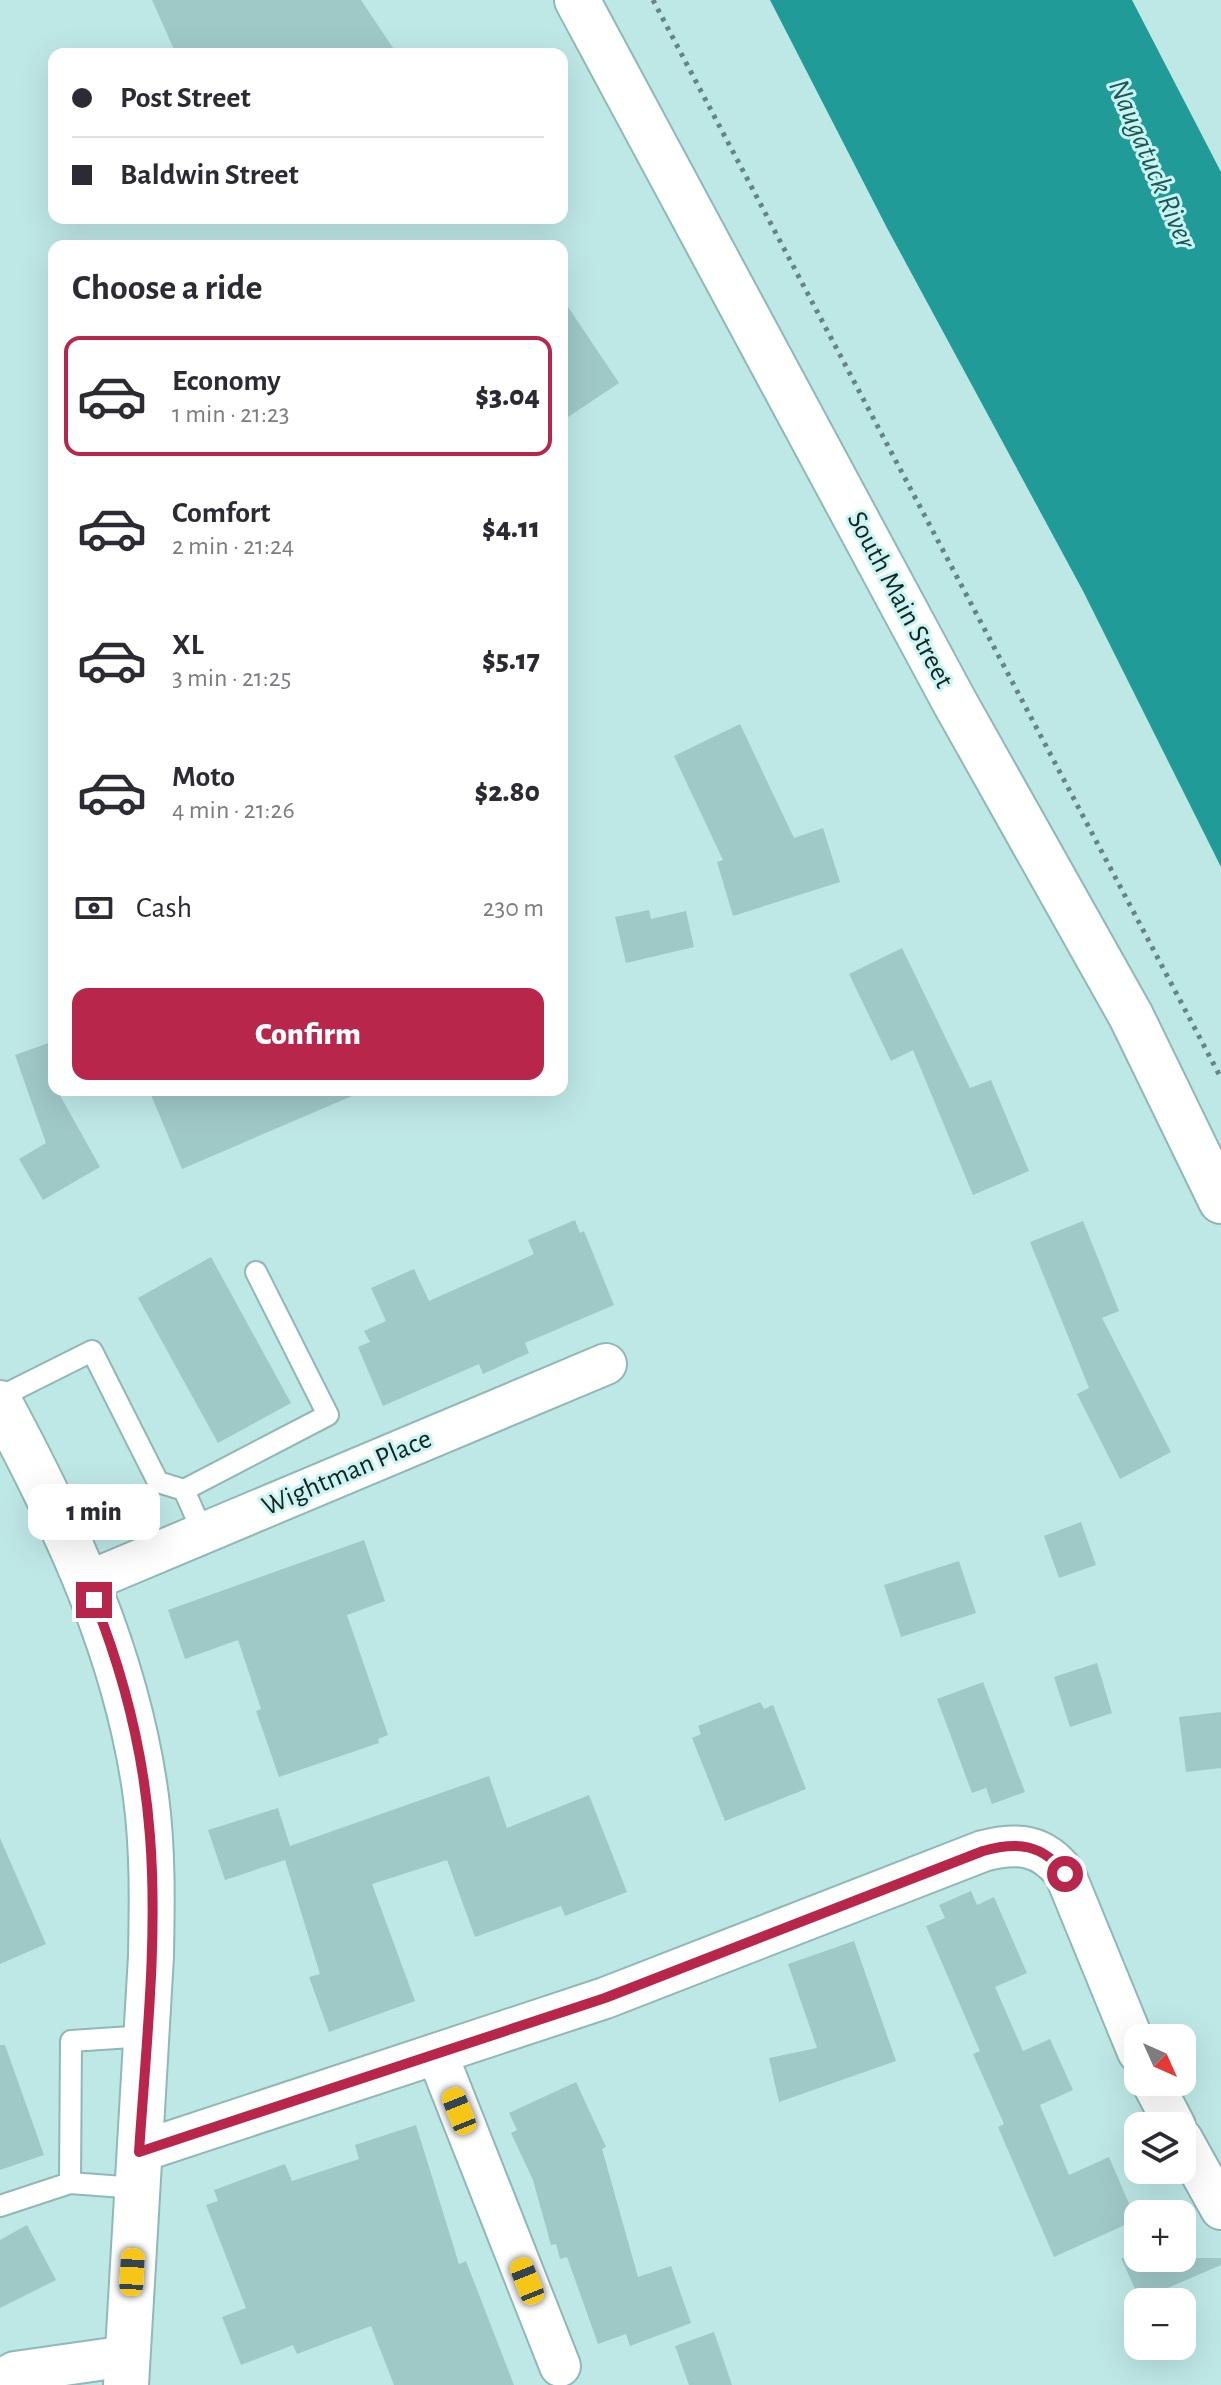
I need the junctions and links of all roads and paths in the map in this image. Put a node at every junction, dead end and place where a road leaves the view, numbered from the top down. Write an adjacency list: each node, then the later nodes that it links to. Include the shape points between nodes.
1 (577, 0): 4 (main road, South Main Street, via 954,701 1099,956)
2 (653, 0): 3 (path)
3 (1221, 1078)
4 (1221, 1201)
5 (256, 1272): 8 (lane, via 328,1415)
6 (606, 1364): 9 (street, Wightman Place)
7 (0, 1400): 8 (lane, via 92,1351 158,1482); 10 (main road)
8 (184, 1490): 9 (lane)
9 (203, 1533): 10 (street, Wightman Place)
10 (87, 1582): 12 (main road, via 125,1690 146,1799 152,1891)
11 (1127, 2024): 13 (street, via 1071,1883 1040,1850 1014,1845 983,1851 648,1982)
12 (146, 2036): 15 (main road); 16 (lane, via 71,2041)
13 (437, 2054): 15 (street); 19 (street)
14 (1196, 2164): 18 (street)
15 (138, 2170): 16 (lane); 20 (main road)
16 (70, 2183): 17 (lane)
17 (0, 2206)
18 (1221, 2209)
19 (560, 2366)
20 (126, 2371): 21 (street, via 15,2372)
21 (0, 2380)

